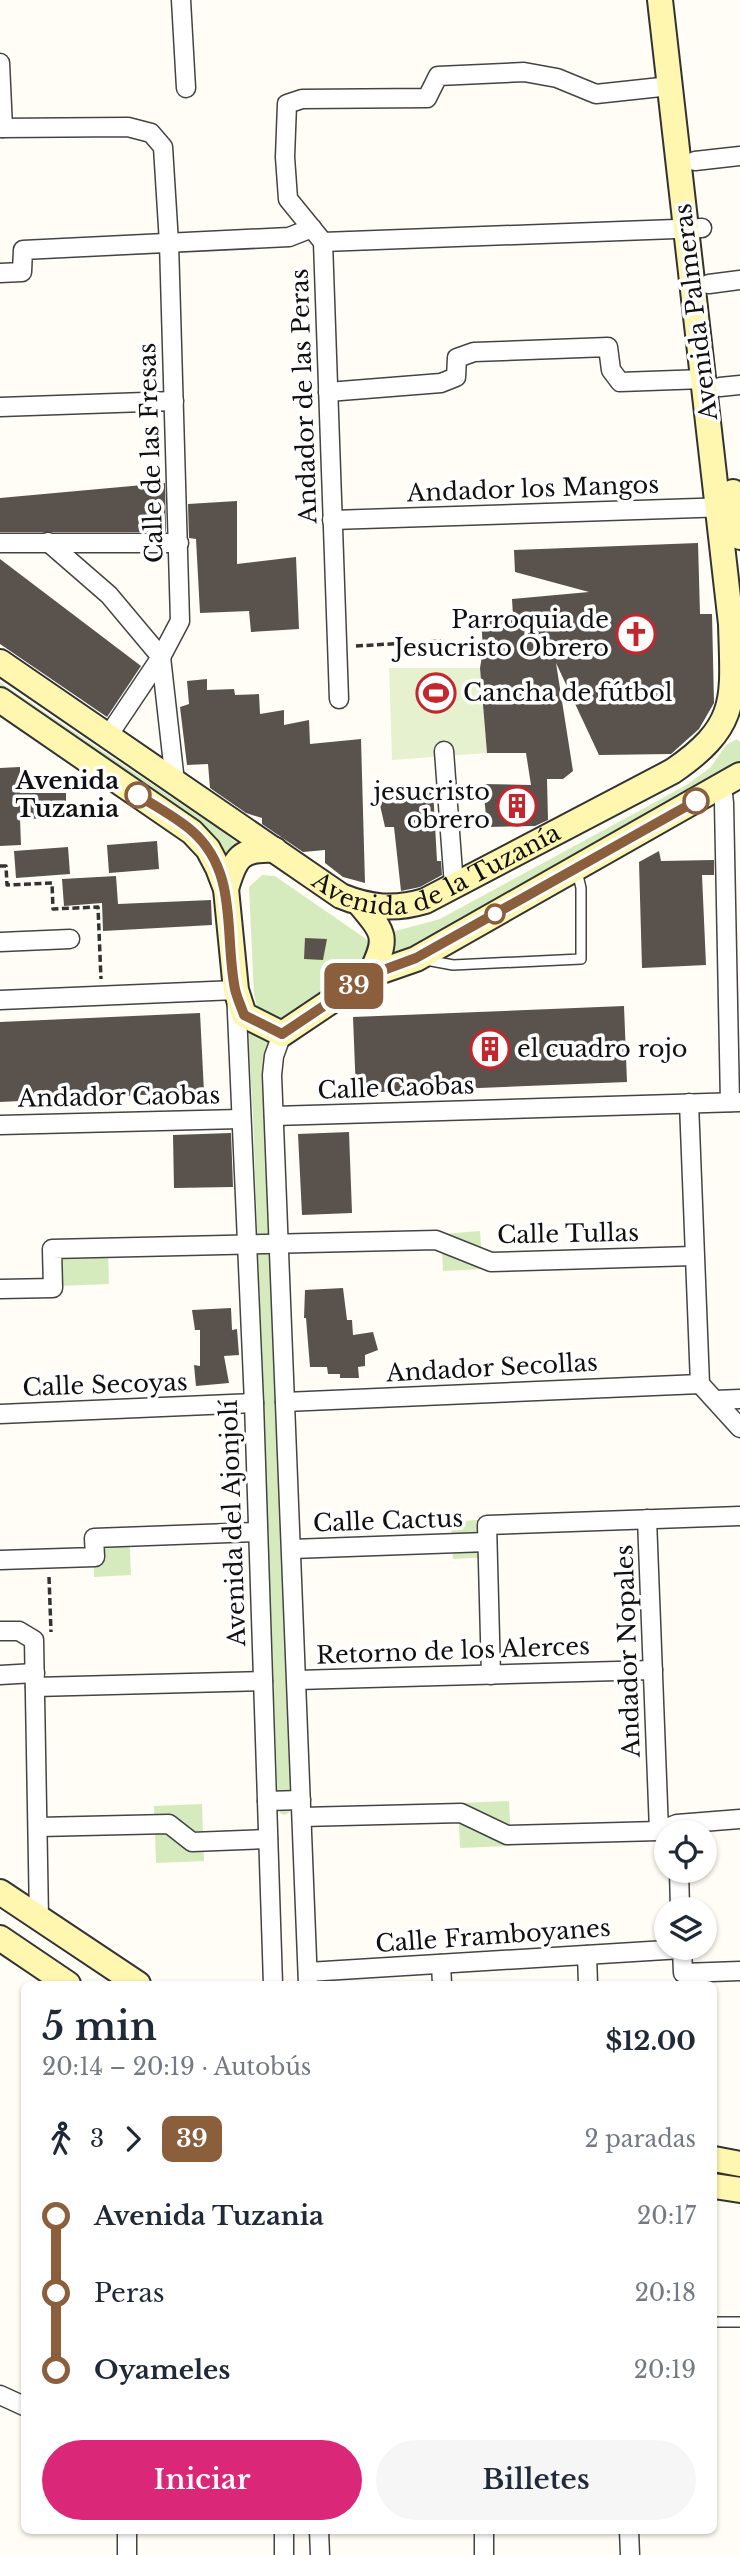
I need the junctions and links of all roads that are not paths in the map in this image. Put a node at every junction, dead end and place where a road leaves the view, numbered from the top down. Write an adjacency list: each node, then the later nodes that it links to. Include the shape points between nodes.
1 (181, 0): 6 (street)
2 (660, 0): 5 (street, Avenida Palmeras)
3 (676, 0): 9 (street, Avenida Palmeras)
4 (0, 63): 7 (street)
5 (670, 86): 10 (street, Avenida Palmeras); 11 (street, via 596,94 557,78 524,72 438,76 427,98 302,99 287,104 288,199)
6 (186, 88)
7 (1, 128): 12 (street, Calle de las Fresas, via 128,127 151,133 163,147)
8 (740, 156): 9 (street)
9 (695, 161): 10 (street, Avenida Palmeras)
10 (694, 228): 11 (street); 15 (street, Avenida Palmeras); 16 (street, Avenida Palmeras)
11 (317, 235): 12 (street); 17 (street, Andador de las Peras)
12 (169, 243): 13 (street, via 23,250 22,272); 18 (street, Calle de las Fresas)
13 (0, 272)
14 (740, 280): 15 (street)
15 (709, 284): 16 (street, Avenida Palmeras)
16 (721, 384): 17 (street, via 620,382 611,370 608,346 474,352 457,358 456,377 441,383); 20 (street, Avenida Palmeras)
17 (328, 392): 21 (street, Andador de las Peras)
18 (174, 401): 19 (street); 25 (street, Calle de las Fresas)
19 (0, 408)
20 (727, 507): 21 (street, Andador los Mangos); 22 (street, Avenida Palmeras); 26 (street, Avenida Palmeras)
21 (332, 520): 29 (street, Andador de las Peras)
22 (740, 537)
23 (5, 542): 24 (street)
24 (48, 542): 25 (street); 27 (street, via 109,596)
25 (178, 543): 27 (street, Calle de las Fresas, via 180,621)
26 (736, 617): 31 (street, Avenida de la Tuzanía)
27 (161, 657): 32 (street, Calle de las Fresas); 34 (street)
28 (0, 662): 32 (street, Avenida de la Tuzanía)
29 (339, 699)
30 (0, 700): 39 (street, via 192,832 208,849)
31 (737, 702): 38 (street, Avenida de la Tuzanía, via 699,753 673,771)
32 (108, 736): 34 (street, Avenida de la Tuzanía)
33 (444, 751): 38 (street)
34 (175, 782): 36 (street, Avenida de la Tuzanía)
35 (732, 790): 37 (street, Avenida de la Tuzanía); 48 (street)
36 (275, 850): 39 (street, via 259,849 240,857); 40 (street, Avenida de la Tuzanía)
37 (577, 869): 43 (street, Avenida de la Tuzanía); 43 (lane, via 582,888 581,959 453,965)
38 (454, 886): 40 (street, Avenida de la Tuzanía, via 405,907)
39 (226, 889): 45 (street)
40 (360, 904): 44 (street, via 383,940)
41 (70, 939): 42 (street)
42 (0, 942)
43 (416, 958): 44 (street, Avenida de la Tuzanía)
44 (370, 975): 47 (street, Avenida de la Tuzanía)
45 (236, 990): 46 (street); 47 (street, via 244,1015); 51 (street, Avenida del Ajonjolí)
46 (0, 1000)
47 (282, 1034): 50 (street, via 272,1075)
48 (735, 1102): 49 (street)
49 (688, 1103): 50 (street, Calle Caobas); 55 (street)
50 (274, 1116): 54 (street)
51 (240, 1119): 52 (street, Andador Caobas); 53 (street, Avenida del Ajonjolí)
52 (0, 1125)
53 (246, 1243): 54 (street); 56 (street, via 52,1249 53,1288); 61 (street, Avenida del Ajonjolí)
54 (279, 1243): 55 (street, Calle Tullas, via 436,1240 491,1262); 60 (street)
55 (693, 1256): 57 (street)
56 (0, 1289)
57 (700, 1384): 59 (street); 60 (street, Andador Secollas)
58 (740, 1399): 59 (street)
59 (715, 1400): 63 (street)
60 (285, 1402): 68 (street)
61 (254, 1403): 62 (street, Calle Secoyas); 66 (street, Avenida del Ajonjolí)
62 (0, 1414)
63 (740, 1428)
64 (740, 1516): 65 (street, Andador Nopales)
65 (648, 1519): 67 (street, Calle Cactus, via 487,1525); 71 (street, Andador Nopales)
66 (257, 1532): 69 (street, via 94,1538 95,1557); 76 (street, Avenida del Ajonjolí)
67 (487, 1542): 68 (street, Calle Cactus); 73 (street, Calle Cactus)
68 (292, 1549): 75 (street)
69 (0, 1560)
70 (0, 1631): 74 (street, via 19,1630 34,1640)
71 (653, 1670): 73 (street, Retorno de los Alerces); 80 (street, Andador Nopales)
72 (0, 1675): 74 (street)
73 (491, 1675): 75 (street, Retorno de los Alerces)
74 (35, 1680): 76 (street); 82 (street)
75 (297, 1680): 78 (street)
76 (263, 1681): 77 (street, Avenida del Ajonjolí)
77 (267, 1801): 78 (street); 84 (street, Avenida del Ajonjolí)
78 (302, 1809): 83 (street, via 461,1813 507,1835); 93 (street)
79 (740, 1819): 81 (street)
80 (659, 1820)
81 (717, 1822)
82 (39, 1827): 84 (street, via 169,1824 192,1842); 86 (street)
83 (654, 1831)
84 (268, 1839): 96 (street, Avenida del Ajonjolí)
85 (0, 1892): 86 (street)
86 (39, 1918): 95 (street)
87 (0, 1938): 94 (street)
88 (654, 1950): 89 (street, Calle Framboyanes)
89 (587, 1955): 91 (street, Calle Framboyanes); 98 (street)
90 (682, 1960): 92 (street, via 683,1973)
91 (441, 1965): 93 (street, Calle Framboyanes); 97 (street)
92 (740, 1971)
93 (308, 1978)
94 (64, 1981)
95 (134, 1981)
96 (273, 1981)
97 (442, 1981)
98 (588, 1981)
99 (717, 2160): 100 (street)
100 (740, 2164)
101 (717, 2186): 102 (street)
102 (740, 2190)
103 (717, 2322): 104 (lane)
104 (740, 2322)
105 (0, 2395): 106 (street)
106 (21, 2405)
107 (127, 2534): 112 (street)
108 (284, 2534): 113 (street)
109 (319, 2534): 114 (street)
110 (484, 2534): 115 (street)
111 (629, 2534): 116 (street)
112 (127, 2555)
113 (284, 2555)
114 (320, 2555)
115 (484, 2555)
116 (630, 2555)

